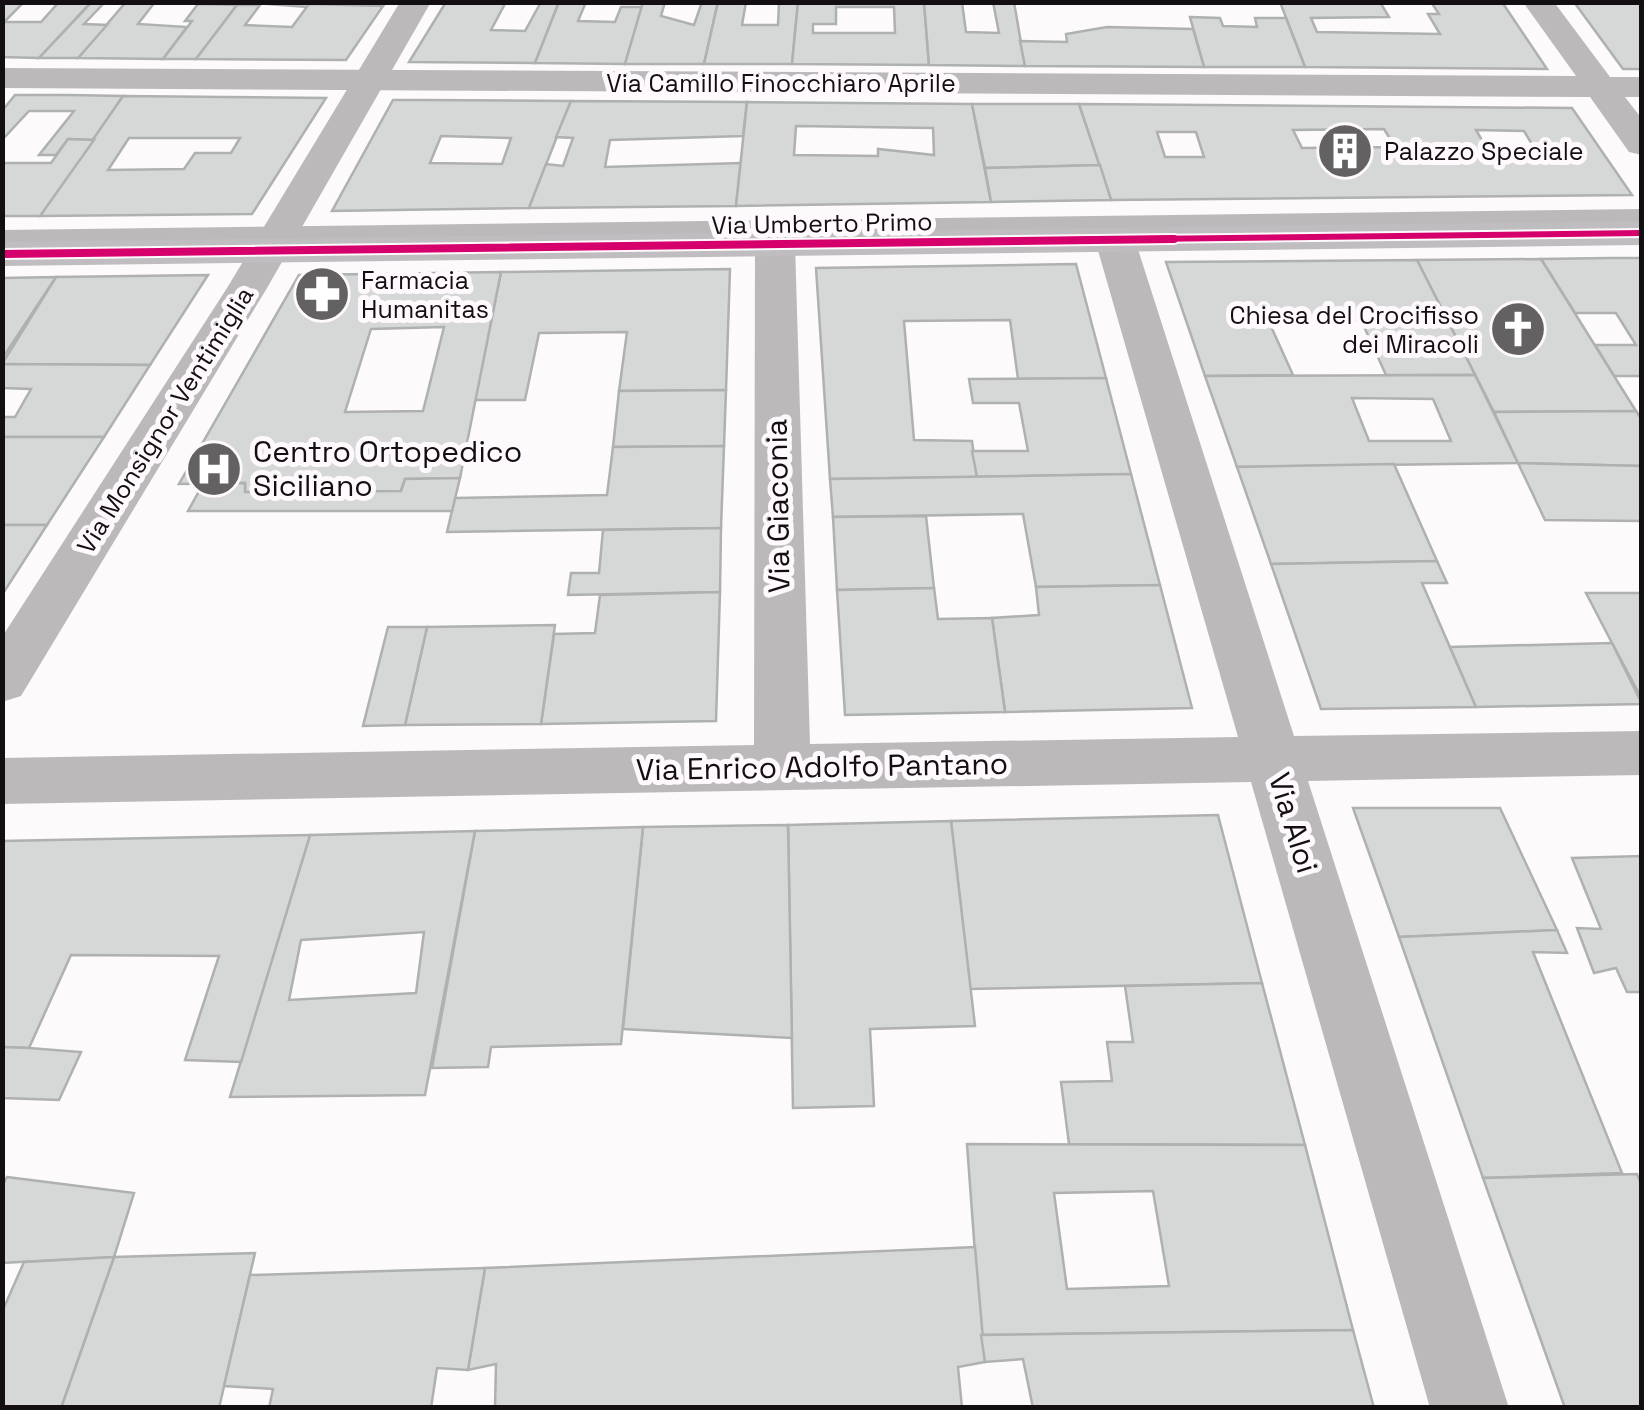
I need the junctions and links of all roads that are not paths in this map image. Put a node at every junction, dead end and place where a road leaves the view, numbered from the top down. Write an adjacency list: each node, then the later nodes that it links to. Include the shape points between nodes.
1 (416, 2): 4 (street, Via Monsignor Ventimiglia)
2 (1538, 2): 5 (street)
3 (2, 78): 4 (street, Via Camillo Finocchiaro Aprile)
4 (366, 81): 5 (street, Via Camillo Finocchiaro Aprile); 12 (street, Via Monsignor Ventimiglia)
5 (1583, 81): 6 (street, Via Camillo Finocchiaro Aprile); 7 (street)
6 (1642, 87)
7 (1642, 144)
8 (1642, 216): 12 (lane)
9 (1642, 233): 11 (main road, Via Umberto Primo)
10 (2, 237): 12 (lane)
11 (1115, 240): 13 (main road, Via Umberto Primo); 17 (street, Via Aloi)
12 (274, 242): 13 (main road, Via Umberto Primo); 14 (main road, Via Umberto Primo); 15 (street, Via Monsignor Ventimiglia)
13 (775, 244): 18 (street, Via Giaconia)
14 (2, 254)
15 (2, 682)
16 (1642, 753): 17 (street, Via Enrico Adolfo Pantano)
17 (1274, 760): 18 (street, Via Enrico Adolfo Pantano); 20 (street, Via Aloi)
18 (782, 768): 19 (street, Via Enrico Adolfo Pantano)
19 (2, 781)
20 (1470, 1408)

